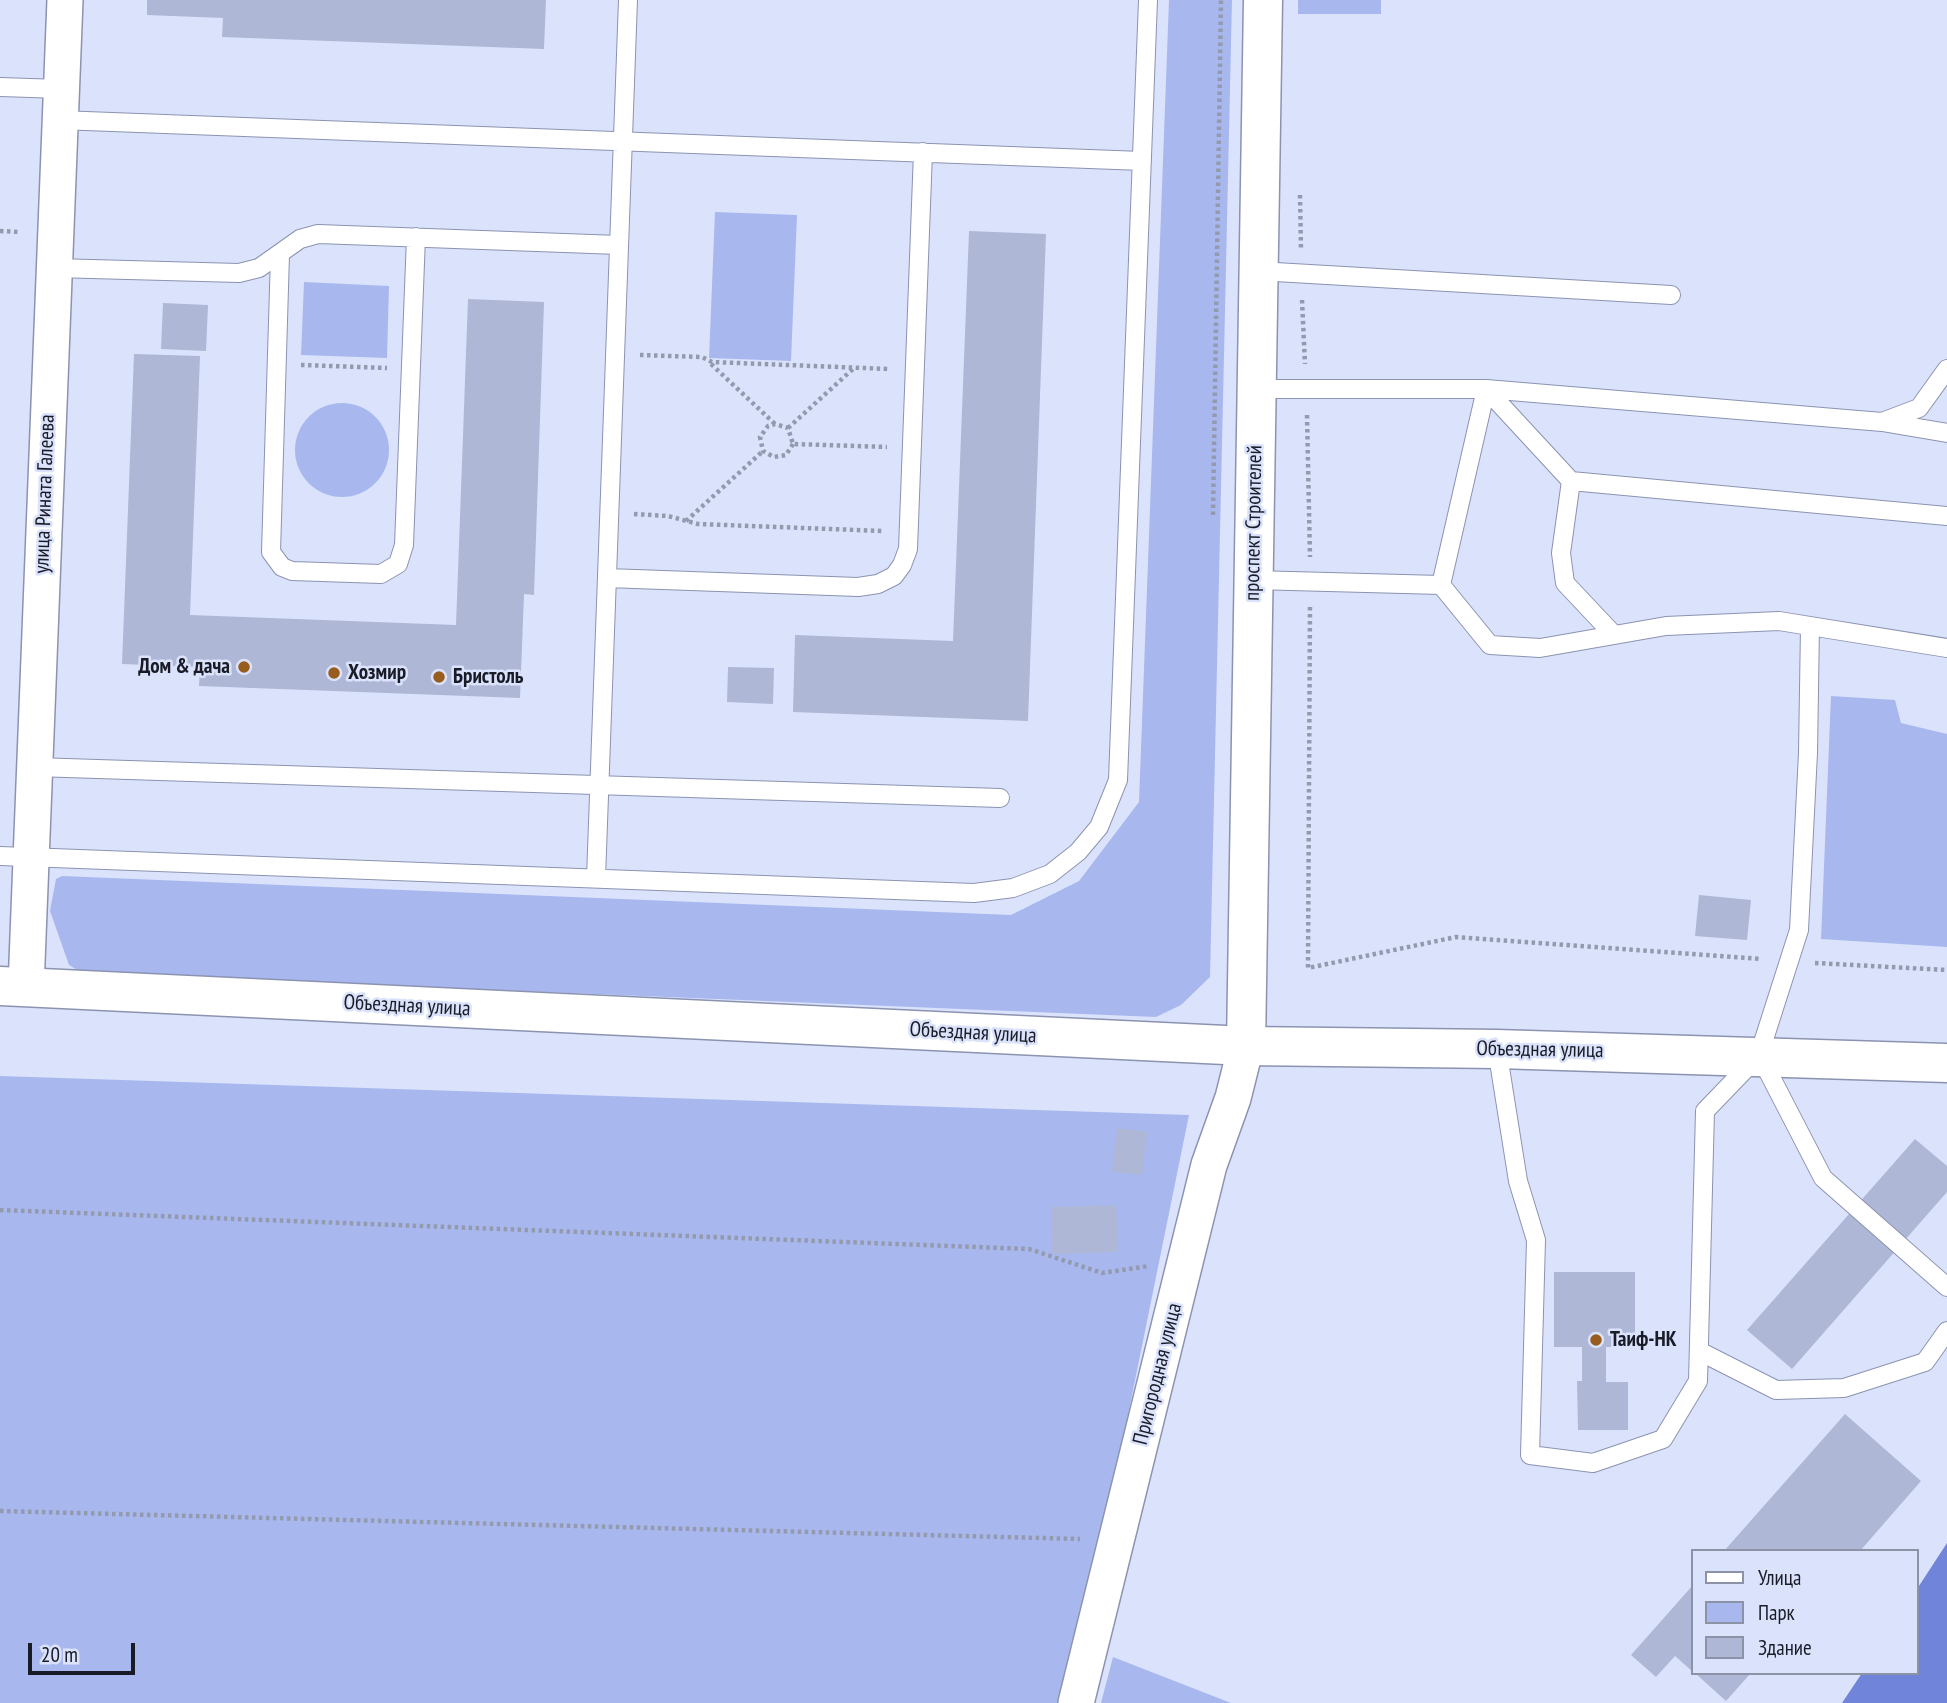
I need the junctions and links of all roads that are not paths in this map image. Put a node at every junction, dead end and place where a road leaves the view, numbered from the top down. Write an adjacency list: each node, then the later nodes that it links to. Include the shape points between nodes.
1 (65, 0): 6 (street, улица Рината Галеева)
2 (628, 0): 7 (lane)
3 (1148, 0): 9 (lane)
4 (1263, 0): 14 (main road, проспект Строителей)
5 (0, 87): 6 (lane)
6 (60, 104): 7 (lane); 13 (street, улица Рината Галеева)
7 (623, 141): 8 (lane); 11 (lane)
8 (923, 152): 9 (lane); 23 (lane, via 908,549 894,576 858,587)
9 (1142, 161): 33 (lane, via 1118,780 1099,827 1078,852 1050,874 1013,888 974,893)
10 (416, 237): 11 (lane); 12 (lane, via 318,234 300,239); 12 (lane, via 404,545 398,564 381,574 292,571 276,561 269,539)
11 (619, 245): 23 (lane)
12 (280, 255): 13 (lane, via 259,268 226,274)
13 (54, 268): 29 (street, улица Рината Галеева)
14 (1258, 271): 15 (lane); 17 (main road, проспект Строителей)
15 (1671, 295)
16 (1947, 369): 19 (lane, via 1919,408)
17 (1256, 389): 18 (lane); 24 (main road, проспект Строителей)
18 (1486, 389): 19 (lane); 21 (lane); 25 (lane)
19 (1882, 422): 20 (lane)
20 (1947, 433)
21 (1571, 481): 22 (lane); 27 (lane, via 1561,553 1564,583)
22 (1947, 516)
23 (607, 578): 30 (lane)
24 (1253, 580): 25 (lane); 35 (main road, проспект Строителей)
25 (1441, 585): 27 (lane, via 1490,645 1539,648)
26 (1810, 626): 27 (lane, via 1779,621 1666,626); 28 (lane); 37 (lane, via 1799,930)
27 (1614, 635)
28 (1947, 648)
29 (35, 767): 30 (lane); 32 (street, улица Рината Галеева)
30 (599, 785): 31 (lane); 33 (lane)
31 (1000, 797)
32 (16, 857): 33 (lane); 34 (street, улица Рината Галеева)
33 (596, 878)
34 (13, 987): 35 (main road, Объездная улица)
35 (1246, 1046): 36 (main road, Объездная улица); 42 (street, Пригородная улица, via 1209,1165)
36 (1497, 1049): 37 (main road, Объездная улица); 41 (lane, via 1518,1181 1536,1240 1530,1455 1593,1463 1663,1439 1698,1381)
37 (1759, 1055): 38 (main road, Объездная улица); 39 (lane, via 1823,1178); 41 (lane, via 1704,1111)
38 (1947, 1063)
39 (1947, 1287)
40 (1947, 1331): 41 (lane, via 1925,1362 1844,1388 1776,1390)
41 (1699, 1351)
42 (1076, 1703)

